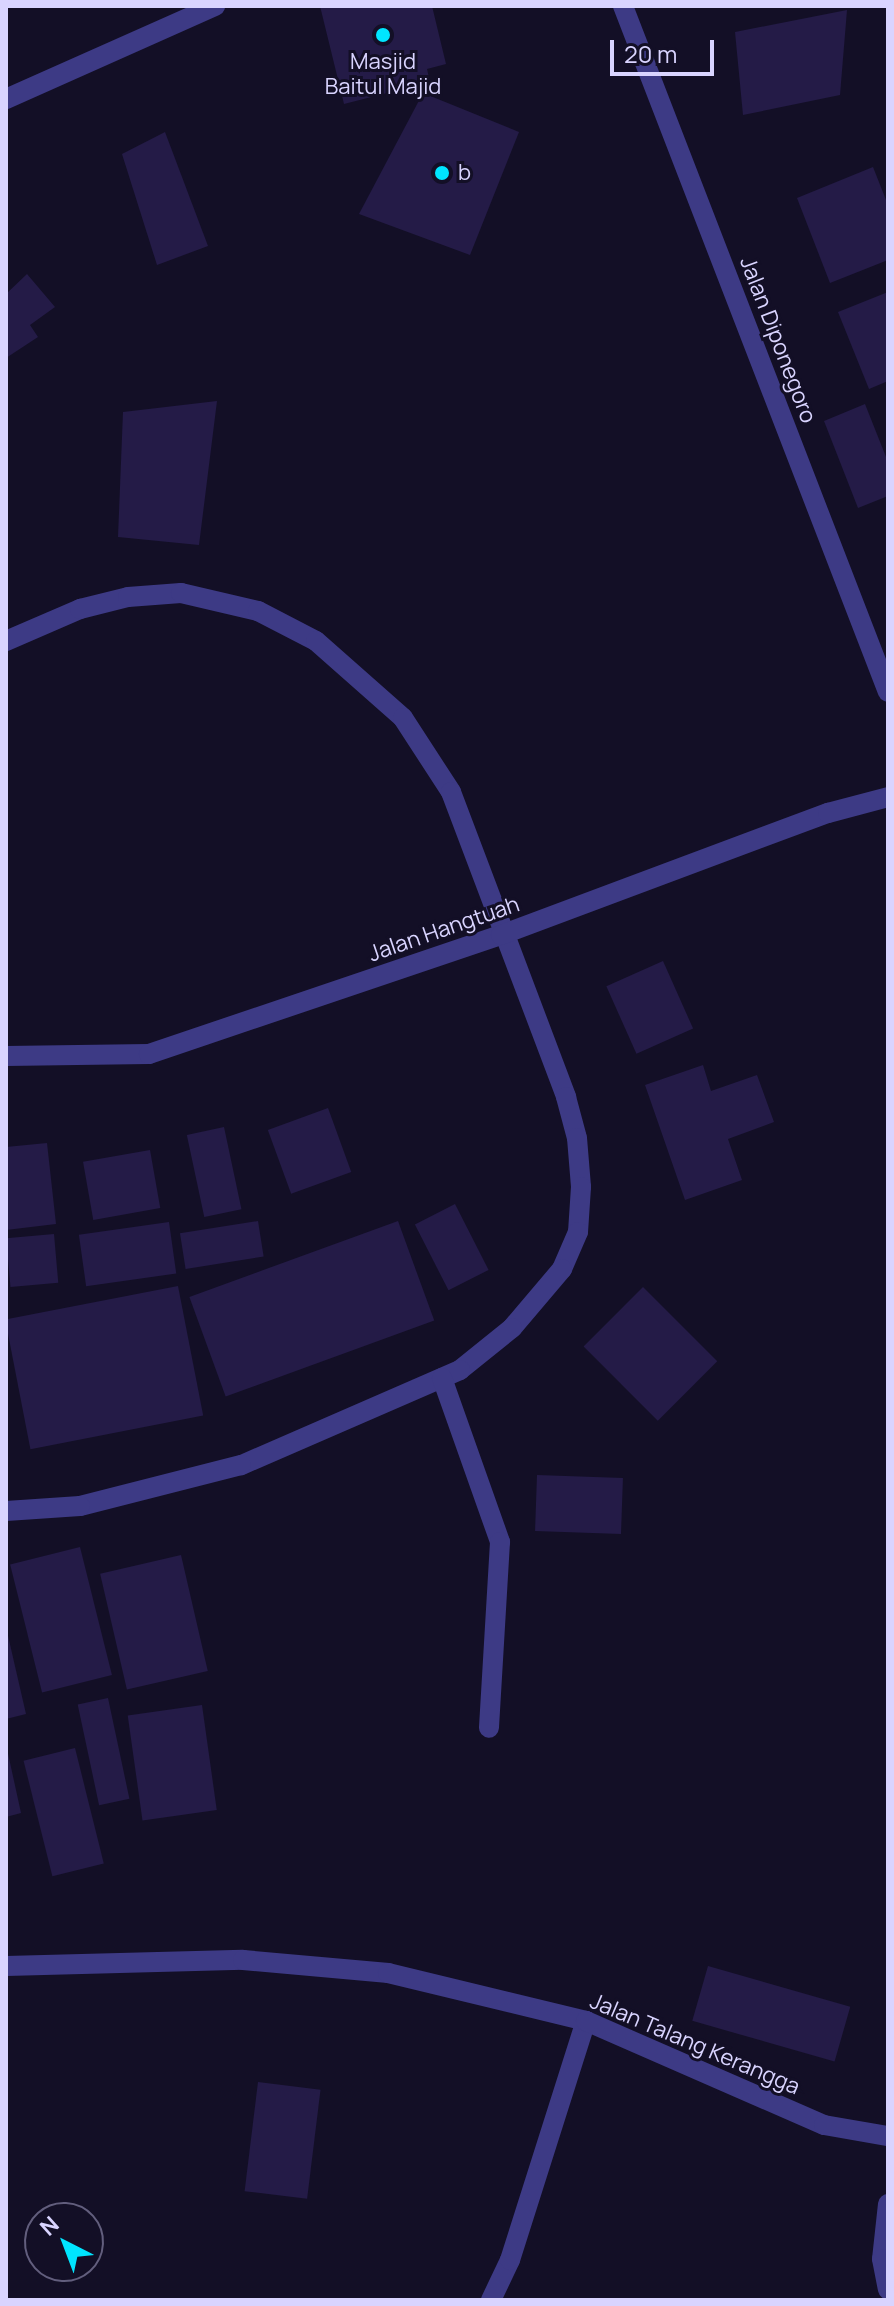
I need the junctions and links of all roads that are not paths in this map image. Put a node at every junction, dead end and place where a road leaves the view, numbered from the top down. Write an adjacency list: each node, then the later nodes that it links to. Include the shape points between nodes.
1 (215, 6): 3 (street)
2 (623, 6): 5 (street, Jalan Diponegoro)
3 (6, 99)
4 (6, 641): 7 (street, via 80,609 128,597 181,593 258,611 316,641 403,718 443,780)
5 (888, 692)
6 (888, 797): 7 (street, Jalan Hangtuah, via 828,813)
7 (501, 935): 8 (street, Jalan Hangtuah, via 149,1054); 9 (street, via 577,1138 578,1232 562,1269 539,1302 460,1370)
8 (6, 1056)
9 (442, 1378): 10 (street, via 241,1465 80,1506); 11 (street, via 500,1542)
10 (6, 1511)
11 (489, 1728)
12 (6, 1966): 13 (street, Jalan Talang Kerangga, via 299,1962 468,1989)
13 (586, 2021): 14 (street, Jalan Talang Kerangga, via 824,2125); 17 (street, via 510,2260)
14 (888, 2136)
15 (888, 2204): 16 (street, via 882,2259)
16 (888, 2289)
17 (491, 2300)

